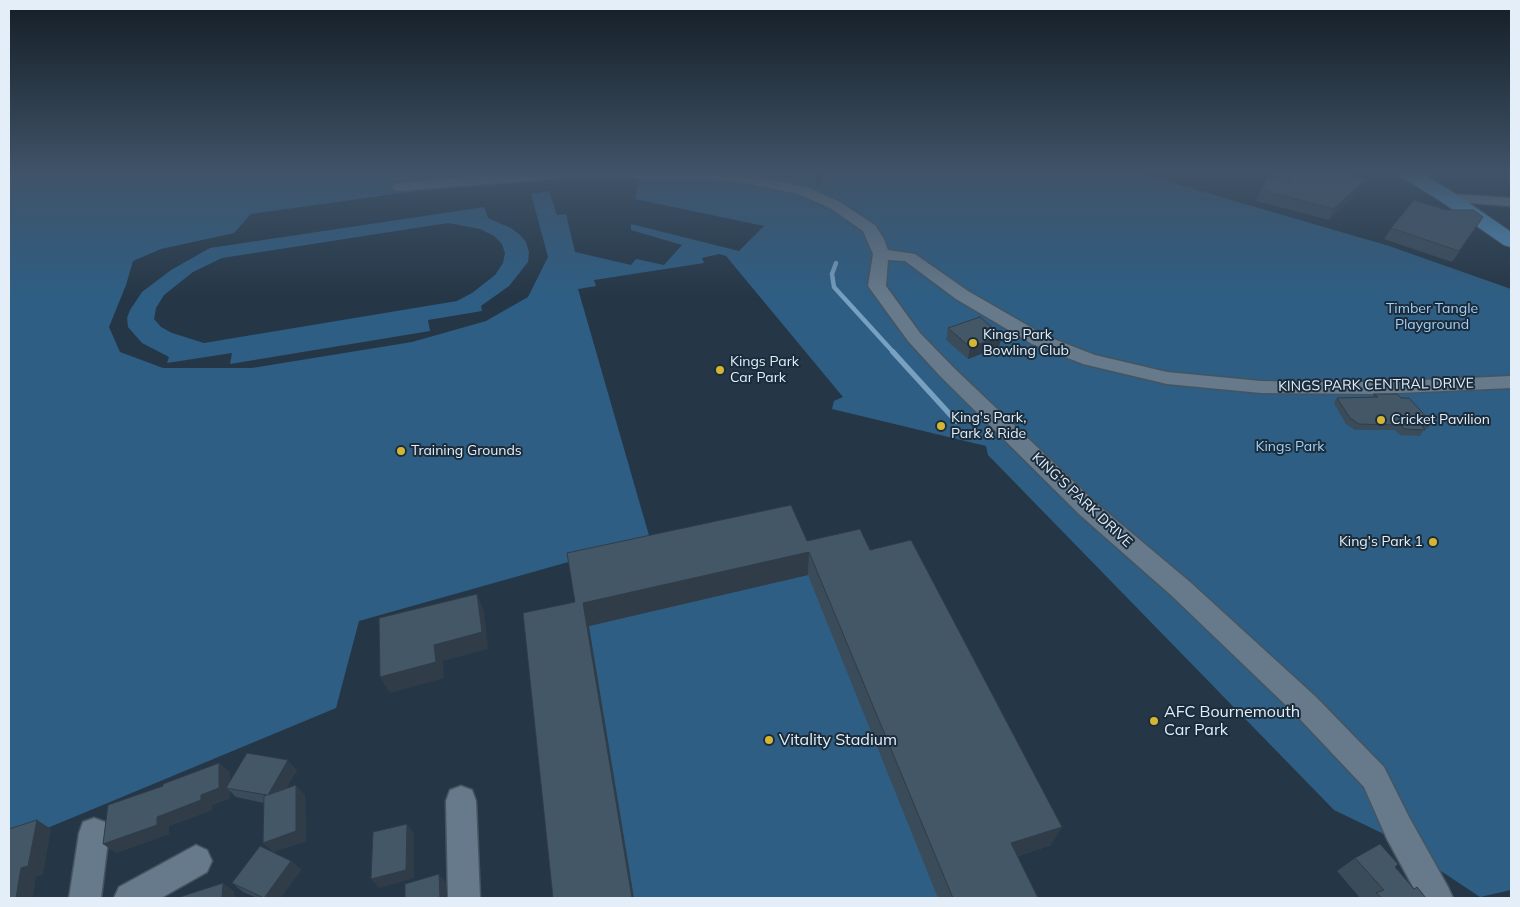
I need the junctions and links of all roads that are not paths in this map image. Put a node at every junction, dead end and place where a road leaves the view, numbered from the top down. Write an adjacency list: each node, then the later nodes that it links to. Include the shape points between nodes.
1 (849, 214): 4 (street, via 869,228)
2 (1472, 214): 3 (main road)
3 (1511, 242)
4 (881, 254): 5 (street, KINGS PARK CENTRAL DRIVE, via 909,257 962,295 1039,340 1090,360 1167,378 1261,387 1319,388); 12 (street, KING'S PARK DRIVE, via 877,286 914,337 1088,509 1181,589 1306,706 1374,777)
5 (1511, 382)
6 (462, 801): 11 (street)
7 (94, 833): 9 (street)
8 (196, 861): 10 (street)
9 (85, 898)
10 (130, 898)
11 (464, 898)
12 (1437, 898)

